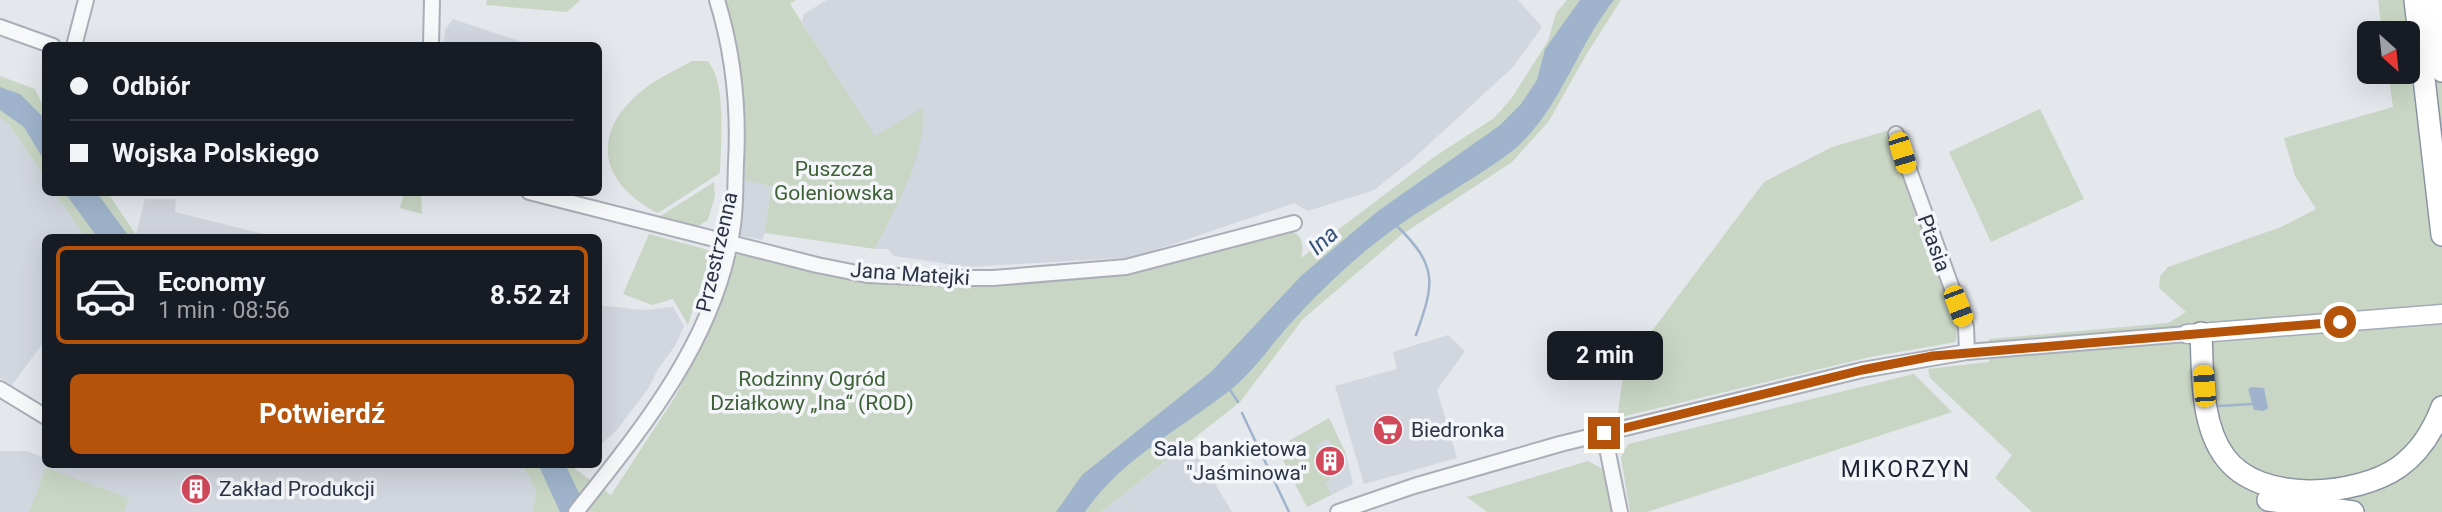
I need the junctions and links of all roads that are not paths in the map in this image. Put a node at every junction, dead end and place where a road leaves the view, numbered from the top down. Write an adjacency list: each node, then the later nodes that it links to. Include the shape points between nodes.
1 (86, 0): 9 (street)
2 (432, 0): 10 (street)
3 (717, 0): 16 (street, Przestrzenna, via 732,67 738,135)
4 (2415, 0): 15 (highway)
5 (2435, 0): 6 (highway); 11 (highway)
6 (2442, 14)
7 (0, 27): 8 (street)
8 (42, 42)
9 (75, 42)
10 (431, 42)
11 (2442, 71)
12 (1896, 135): 19 (street, Ptasia, via 1966,327)
13 (544, 196): 16 (street, Jana Matejki)
14 (1294, 223): 16 (street, Jana Matejki, via 1126,267 993,278 867,275)
15 (2442, 235)
16 (726, 243): 24 (street, Przestrzenna, via 717,291 657,408)
17 (2442, 314): 18 (main road)
18 (2194, 333): 19 (street); 21 (highway, via 2216,440 2233,466 2264,486 2325,488 2383,476 2418,450); 27 (highway, via 2198,431 2224,476 2266,500)
19 (1967, 352): 23 (street, via 1862,370)
20 (0, 389): 22 (street)
21 (2442, 407)
22 (42, 415)
23 (1604, 433): 25 (street, via 1413,486); 26 (street)
24 (576, 512)
25 (1338, 512)
26 (1620, 512)
27 (2353, 512)

